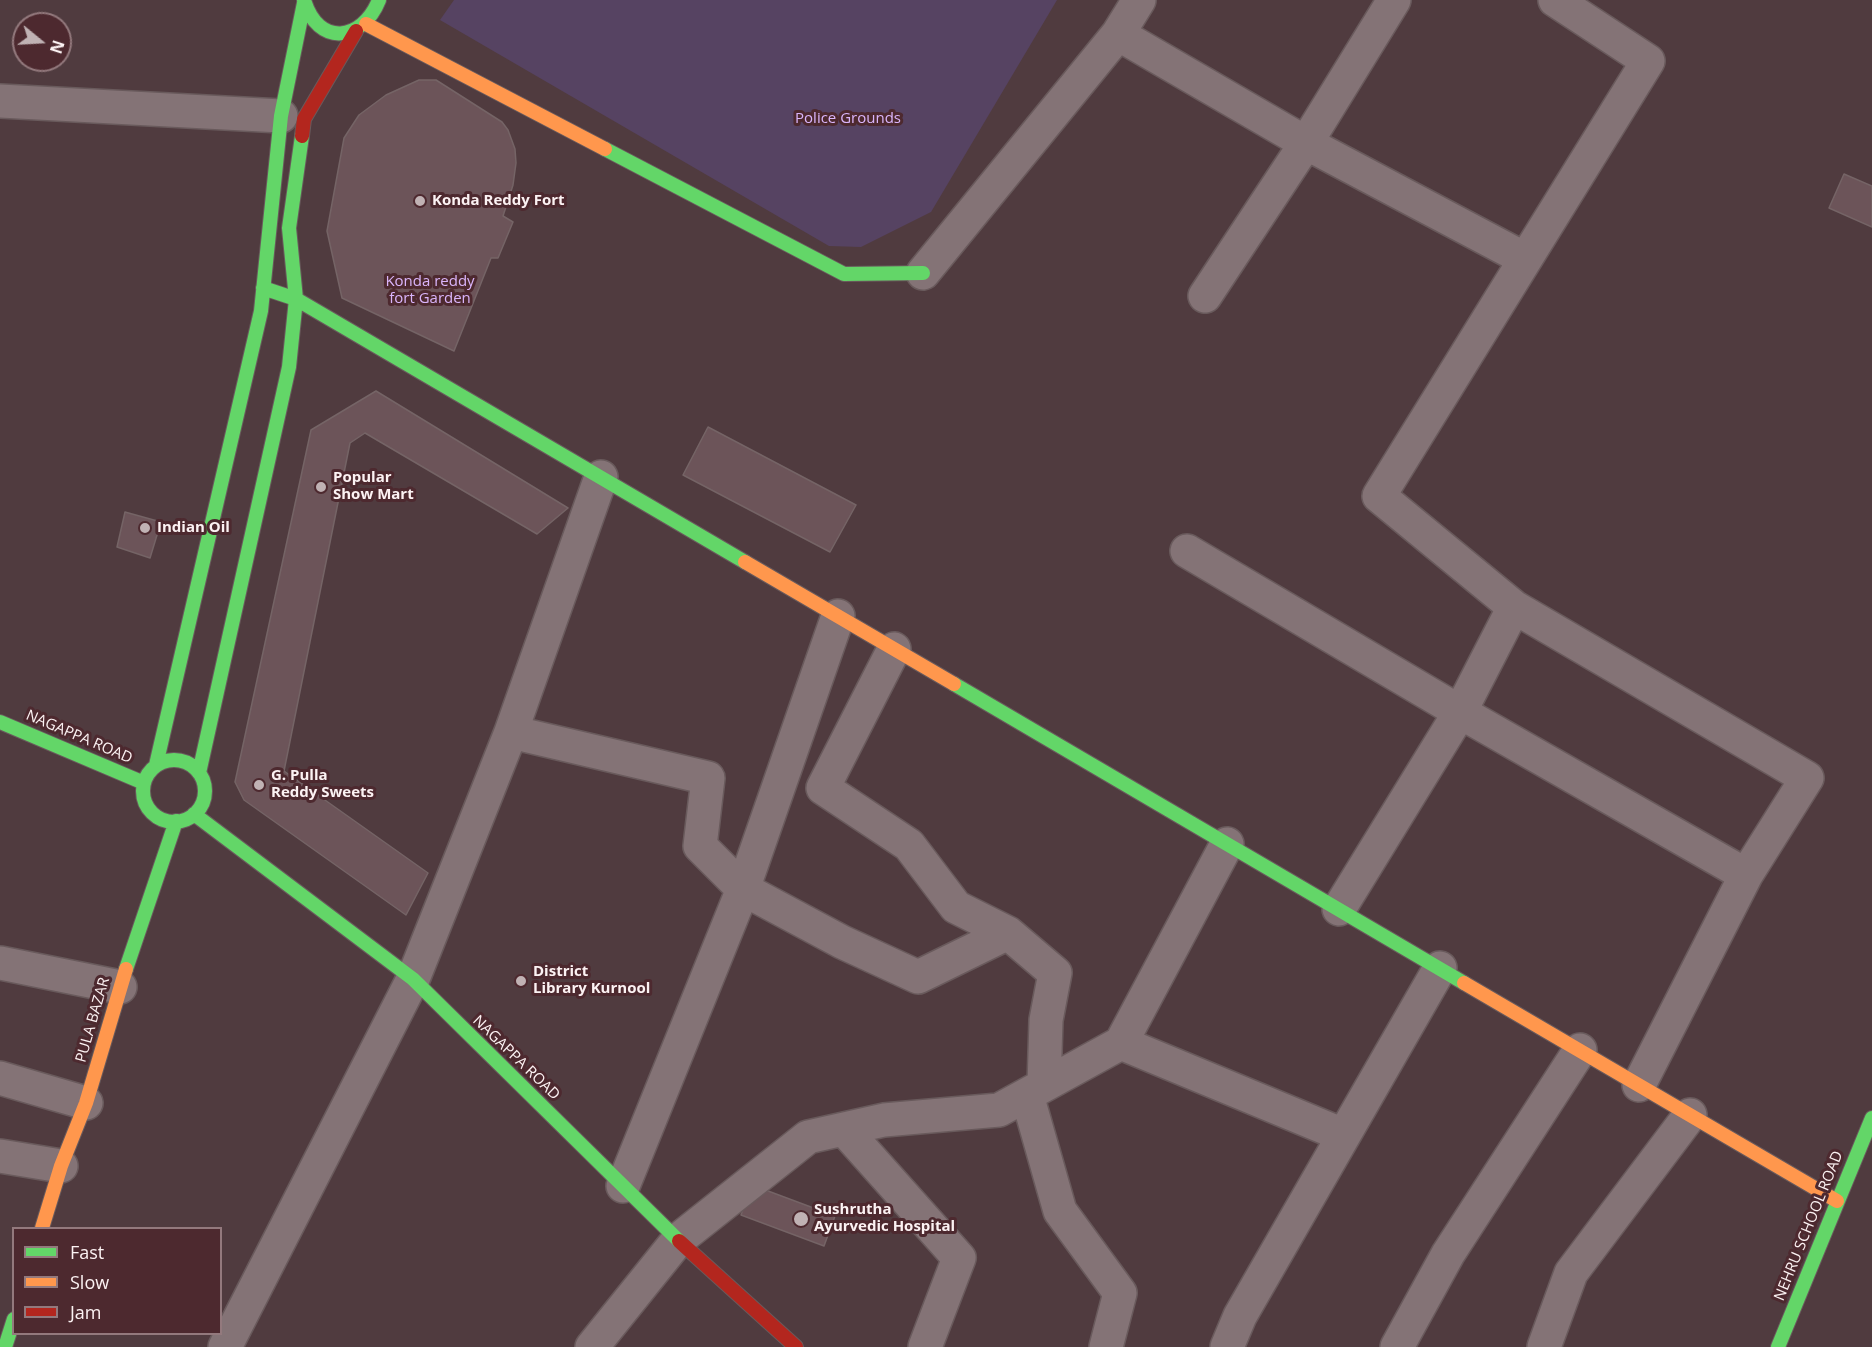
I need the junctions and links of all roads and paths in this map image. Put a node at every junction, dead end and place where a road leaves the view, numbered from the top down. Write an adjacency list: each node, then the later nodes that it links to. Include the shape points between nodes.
1 (379, 0): 6 (street, via 375,14)
2 (1139, 0): 7 (street)
3 (1394, 0): 10 (street)
4 (1555, 0): 11 (street, via 1648,61)
5 (304, 2): 6 (street, via 309,16 330,32 343,34); 9 (street)
6 (361, 28): 12 (street, via 844,274); 15 (street, via 304,119 289,228)
7 (1118, 34): 10 (street); 12 (street)
8 (0, 101): 9 (street)
9 (281, 116): 13 (street)
10 (1306, 143): 11 (street); 14 (street)
11 (1525, 259): 18 (street, via 1379,496)
12 (923, 273)
13 (263, 288): 15 (street); 24 (street, via 261,311)
14 (1205, 296)
15 (296, 298): 16 (street); 25 (street, via 289,367)
16 (601, 477): 19 (street); 23 (street)
17 (1187, 551): 21 (street)
18 (1514, 607): 21 (street); 30 (street, via 1807,778)
19 (838, 616): 20 (street); 31 (street)
20 (894, 649): 29 (street); 33 (street, via 823,788 909,845 956,907)
21 (1460, 712): 30 (street); 32 (street)
22 (0, 722): 26 (street, NAGAPPA ROAD)
23 (511, 732): 31 (street, via 708,778 700,846); 36 (street)
24 (156, 765): 25 (street, via 165,761 187,762); 26 (street)
25 (199, 774): 27 (street, via 205,787 204,798)
26 (144, 783): 28 (street, via 143,793 150,811 166,821)
27 (194, 814): 28 (street); 36 (street, NAGAPPA ROAD)
28 (176, 821): 37 (street, PULA BAZAR)
29 (1227, 844): 32 (street); 38 (street)
30 (1746, 875): 41 (street)
31 (742, 889): 33 (street, via 918,977); 50 (street)
32 (1339, 909): 35 (street)
33 (1008, 933): 42 (street, via 1055,973)
34 (0, 963): 37 (street)
35 (1440, 968): 39 (street); 47 (street)
36 (413, 979): 50 (street, NAGAPPA ROAD); 56 (street)
37 (120, 987): 43 (street, PULA BAZAR)
38 (1121, 1043): 42 (street); 47 (street)
39 (1580, 1050): 41 (street); 62 (street, via 1448,1254)
40 (0, 1078): 43 (street)
41 (1639, 1085): 44 (street)
42 (1035, 1090): 46 (street, via 999,1110 884,1120); 60 (street, via 1060,1211 1119,1293)
43 (86, 1104): 49 (street, PULA BAZAR)
44 (1690, 1115): 51 (street); 63 (street, via 1571,1273)
45 (1872, 1119): 51 (street, NEHRU SCHOOL ROAD)
46 (844, 1129): 53 (street, via 808,1137); 59 (street, via 959,1258)
47 (1343, 1135): 61 (street, via 1240,1316)
48 (0, 1156): 49 (street)
49 (61, 1166): 52 (street, PULA BAZAR)
50 (623, 1186): 53 (street, NAGAPPA ROAD)
51 (1837, 1200): 64 (street, NEHRU SCHOOL ROAD)
52 (42, 1227)
53 (678, 1240): 57 (street); 58 (street, NAGAPPA ROAD)
54 (12, 1325): 55 (street)
55 (5, 1347)
56 (225, 1347)
57 (592, 1347)
58 (796, 1347)
59 (925, 1347)
60 (1106, 1347)
61 (1227, 1347)
62 (1397, 1347)
63 (1544, 1347)
64 (1778, 1347)

